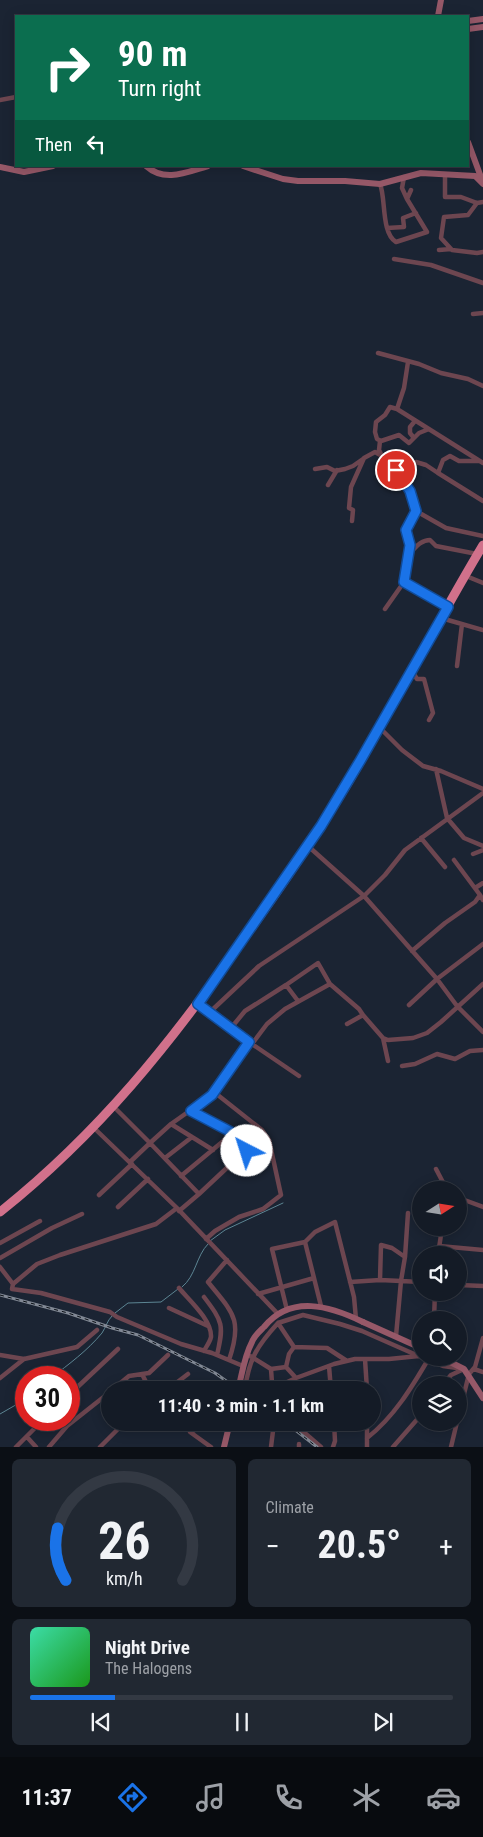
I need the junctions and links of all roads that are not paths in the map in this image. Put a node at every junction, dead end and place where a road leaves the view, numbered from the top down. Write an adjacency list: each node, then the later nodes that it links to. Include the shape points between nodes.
1 (440, 0): 2 (street)
2 (438, 15)
3 (483, 19): 4 (street)
4 (469, 21)
5 (483, 27): 6 (street)
6 (469, 29)
7 (15, 97): 8 (street)
8 (0, 100)
9 (469, 145): 17 (street)
10 (0, 167): 11 (street, via 24,172)
11 (48, 167)
12 (147, 167): 13 (street, via 156,174 166,175)
13 (204, 167)
14 (246, 167): 18 (street, via 298,181)
15 (445, 175): 16 (street, via 421,173); 17 (street, via 475,176); 21 (street, via 445,197 462,197)
16 (404, 178): 18 (street); 20 (street, via 402,188)
17 (483, 183)
18 (380, 184): 24 (street)
19 (410, 190): 20 (street)
20 (407, 199): 23 (street)
21 (476, 202): 22 (street); 25 (street, via 468,215 444,217 441,238)
22 (483, 202)
23 (416, 212): 24 (street, via 402,218 404,226); 24 (street, via 427,232 396,242)
24 (387, 228)
25 (451, 249): 26 (street); 27 (street)
26 (439, 250)
27 (483, 252)
28 (394, 259): 29 (street, via 431,265)
29 (483, 283)
30 (483, 313): 31 (street)
31 (473, 314)
32 (378, 353): 33 (street)
33 (408, 362): 34 (street); 35 (street)
34 (483, 386)
35 (397, 409): 36 (street); 39 (street, via 390,407 376,422 376,439)
36 (415, 421): 37 (street); 38 (street, via 410,427)
37 (429, 429): 38 (street); 42 (street)
38 (414, 438): 39 (street, via 409,443 398,436)
39 (380, 441): 40 (street)
40 (382, 456): 41 (street, via 375,452); 46 (street, via 389,458)
41 (364, 458): 44 (street, via 353,466); 50 (street, via 351,488 349,508)
42 (482, 462): 45 (street, via 459,461 450,456 443,460)
43 (315, 469): 44 (street, via 327,467)
44 (337, 470): 47 (street)
45 (438, 473): 46 (street, via 416,462); 48 (street)
46 (399, 474): 49 (street, via 410,491)
47 (328, 485)
48 (483, 502)
49 (416, 511): 51 (street, via 446,528); 53 (street, via 406,530)
50 (352, 521)
51 (483, 536)
52 (483, 545): 54 (highway)
53 (409, 554): 54 (street, via 426,540 436,546); 56 (street)
54 (478, 554): 55 (highway)
55 (466, 576): 57 (street); 58 (highway)
56 (404, 582): 58 (street); 59 (street)
57 (483, 584)
58 (448, 607): 60 (highway)
59 (385, 609)
60 (441, 618): 61 (street); 64 (highway)
61 (462, 624): 62 (street); 63 (street)
62 (483, 630)
63 (457, 666)
64 (412, 670): 65 (street, via 417,679 424,679 433,713); 66 (highway)
65 (429, 720)
66 (379, 726): 67 (street, via 423,766); 71 (highway, via 346,787)
67 (436, 769): 68 (street); 69 (street)
68 (483, 792): 69 (street)
69 (448, 818): 70 (street); 72 (street, via 464,838)
70 (420, 838): 76 (street); 80 (street)
71 (308, 846): 80 (street); 89 (highway)
72 (483, 846)
73 (483, 850): 74 (street)
74 (473, 854)
75 (454, 860): 78 (street)
76 (445, 867)
77 (483, 883): 78 (street)
78 (475, 888): 79 (street)
79 (480, 895): 81 (street); 83 (street)
80 (364, 896): 83 (street); 92 (street, via 259,966)
81 (483, 900)
82 (483, 944): 84 (street)
83 (412, 951): 84 (street)
84 (437, 979): 90 (street); 91 (street)
85 (330, 984): 87 (street, via 318,963); 88 (street); 93 (street)
86 (483, 984): 91 (street)
87 (286, 985): 88 (street); 95 (street, via 245,1011)
88 (298, 1001): 98 (street, via 267,1024)
89 (198, 1004): 92 (street); 104 (highway)
90 (410, 1005)
91 (457, 1006): 96 (street); 97 (street, via 420,1036)
92 (210, 1012): 95 (street)
93 (363, 1015): 94 (street); 97 (street)
94 (346, 1024)
95 (231, 1028): 98 (street)
96 (483, 1032)
97 (383, 1038): 100 (street)
98 (250, 1043): 102 (street); 103 (street)
99 (483, 1050): 101 (street, via 470,1051 455,1059 438,1054)
100 (388, 1061)
101 (402, 1066)
102 (298, 1076)
103 (214, 1092): 105 (street); 129 (street, via 262,1130 269,1140 281,1195 263,1209 239,1217)
104 (114, 1107): 107 (highway); 110 (street)
105 (191, 1111): 106 (street); 108 (street)
106 (171, 1124): 109 (street); 110 (street)
107 (93, 1127): 113 (street); 124 (highway, via 40,1180)
108 (233, 1133): 111 (street); 118 (street, via 247,1151)
109 (192, 1137): 111 (street); 112 (street)
110 (150, 1143): 112 (street); 113 (street)
111 (213, 1150): 115 (street)
112 (165, 1158): 115 (street)
113 (131, 1163): 116 (street); 119 (street)
114 (436, 1169): 117 (street)
115 (181, 1176): 118 (street)
116 (148, 1179): 121 (street); 123 (street)
117 (442, 1181)
118 (199, 1194): 123 (street)
119 (99, 1195)
120 (468, 1201): 122 (street)
121 (118, 1207)
122 (483, 1207)
123 (178, 1210): 129 (street); 144 (street, via 156,1224 60,1254 38,1264)
124 (0, 1212)
125 (408, 1213): 135 (street)
126 (82, 1214): 136 (street)
127 (40, 1221): 131 (street)
128 (441, 1236): 132 (street)
129 (206, 1239): 137 (street)
130 (305, 1242): 139 (street); 142 (street, via 315,1232 335,1222); 147 (street, via 272,1249)
131 (0, 1243)
132 (439, 1246)
133 (467, 1249): 134 (street)
134 (483, 1250)
135 (406, 1257): 140 (street, via 381,1244); 141 (street)
136 (0, 1258)
137 (226, 1260): 149 (street); 173 (street, via 208,1282 234,1318 236,1340)
138 (0, 1267): 144 (street)
139 (314, 1278): 147 (street); 151 (street)
140 (380, 1280): 141 (street); 142 (street)
141 (401, 1281): 143 (street); 159 (street)
142 (350, 1282): 155 (street)
143 (412, 1282)
144 (13, 1284): 164 (street, via 12,1289 41,1293 110,1312)
145 (467, 1285): 146 (street)
146 (483, 1286)
147 (282, 1287): 149 (street); 153 (street)
148 (179, 1288): 157 (street, via 203,1315)
149 (258, 1294): 154 (street)
150 (204, 1297): 168 (street, via 221,1323)
151 (321, 1306): 153 (street, bridge); 155 (street, bridge)
152 (169, 1308): 157 (street)
153 (287, 1310): 154 (street, bridge)
154 (278, 1314): 169 (street, bridge, via 252,1340)
155 (360, 1320): 159 (street)
156 (278, 1323): 162 (street); 165 (street, via 302,1315 362,1331); 169 (street)
157 (208, 1326): 164 (street, via 211,1339)
158 (98, 1330): 170 (street, via 77,1347)
159 (396, 1336): 161 (street)
160 (483, 1338): 182 (street)
161 (412, 1344)
162 (294, 1347): 174 (street, via 327,1348); 180 (street)
163 (118, 1349): 197 (street)
164 (204, 1351): 168 (street)
165 (412, 1353)
166 (0, 1355): 170 (street)
167 (168, 1355): 184 (street, via 149,1373)
168 (217, 1355): 173 (street)
169 (250, 1355): 175 (street, bridge); 181 (street); 194 (street)
170 (24, 1358): 187 (street)
171 (412, 1358): 172 (street)
172 (365, 1359): 174 (street); 196 (street)
173 (229, 1360): 175 (street)
174 (347, 1361): 176 (street)
175 (244, 1366): 193 (street, bridge)
176 (329, 1366): 188 (street); 195 (street)
177 (420, 1366): 211 (street, via 393,1412)
178 (443, 1366): 182 (street)
179 (459, 1366): 182 (street)
180 (286, 1367): 181 (street); 188 (street)
181 (271, 1369): 188 (street, via 272,1383 283,1384)
182 (469, 1371): 183 (street); 186 (street); 189 (street); 198 (street)
183 (483, 1372)
184 (142, 1374): 190 (street, via 129,1376); 191 (street)
185 (188, 1374): 192 (street)
186 (450, 1376)
187 (0, 1378)
188 (296, 1378)
189 (467, 1380)
190 (123, 1381)
191 (146, 1381)
192 (180, 1381)
193 (240, 1381)
194 (246, 1381)
195 (330, 1381)
196 (366, 1381)
197 (80, 1385)
198 (483, 1398)
199 (101, 1399): 214 (street, via 67,1426)
200 (412, 1426): 222 (street)
201 (32, 1431): 210 (street)
202 (115, 1431): 215 (street)
203 (192, 1431): 216 (street, via 190,1432)
204 (228, 1431): 217 (street)
205 (273, 1431): 218 (street)
206 (302, 1431): 219 (street)
207 (334, 1431): 220 (street)
208 (367, 1431): 211 (street)
209 (455, 1431): 223 (street)
210 (27, 1436): 212 (street); 213 (street)
211 (367, 1438): 221 (street)
212 (16, 1447)
213 (36, 1447)
214 (49, 1447)
215 (100, 1447)
216 (211, 1447)
217 (224, 1447)
218 (271, 1447)
219 (321, 1447)
220 (333, 1447)
221 (366, 1447)
222 (394, 1447)
223 (451, 1447)

